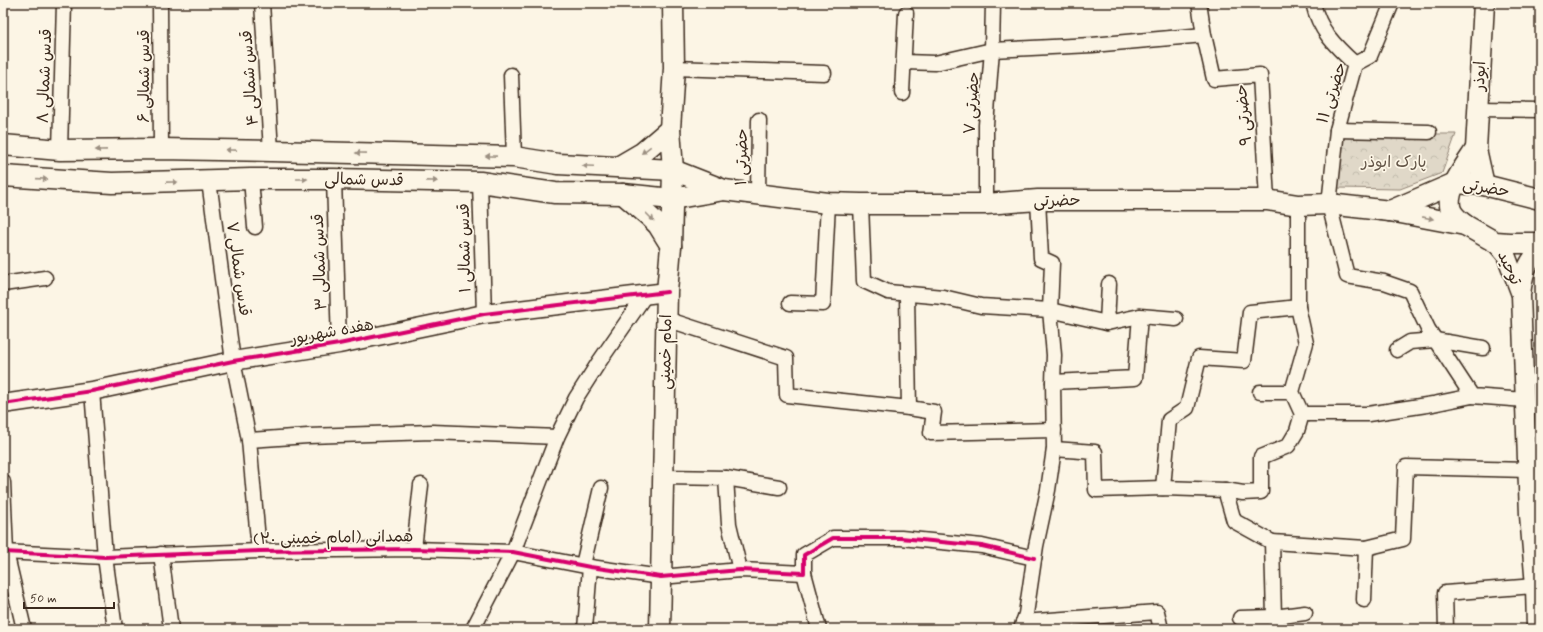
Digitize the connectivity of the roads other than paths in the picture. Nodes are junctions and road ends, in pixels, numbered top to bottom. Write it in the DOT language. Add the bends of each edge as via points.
graph roads {
  1 [pos="64,3"];
  2 [pos="160,3"];
  3 [pos="262,3"];
  4 [pos="673,3"];
  5 [pos="993,3"];
  6 [pos="1198,3"];
  7 [pos="1313,3"];
  8 [pos="1392,3"];
  9 [pos="1484,3"];
  10 [pos="906,12"];
  11 [pos="1204,35"];
  12 [pos="992,50"];
  13 [pos="904,62"];
  14 [pos="1356,64"];
  15 [pos="674,68"];
  16 [pos="824,72"];
  17 [pos="511,75"];
  18 [pos="902,93"];
  19 [pos="1479,109"];
  20 [pos="1540,110"];
  21 [pos="759,120"];
  22 [pos="670,130"];
  23 [pos="1337,130"];
  24 [pos="1429,132"];
  25 [pos="3,145"];
  26 [pos="161,149"];
  27 [pos="1476,149"];
  28 [pos="60,150"];
  29 [pos="271,151"];
  30 [pos="514,157"];
  31 [pos="618,167"];
  32 [pos="673,170"];
  33 [pos="3,176"];
  34 [pos="251,179"];
  35 [pos="334,179"];
  36 [pos="209,181"];
  37 [pos="480,182"];
  38 [pos="1455,183"];
  39 [pos="1484,185"];
  40 [pos="724,190"];
  41 [pos="623,194"];
  42 [pos="758,195"];
  43 [pos="672,199"];
  44 [pos="1540,199"];
  45 [pos="1038,200"];
  46 [pos="1267,200"];
  47 [pos="828,202"];
  48 [pos="862,204"];
  49 [pos="986,204"];
  50 [pos="1298,204"];
  51 [pos="1329,204"];
  52 [pos="1390,211"];
  53 [pos="1465,226"];
  54 [pos="255,227"];
  55 [pos="1495,242"];
  56 [pos="1540,243"];
  57 [pos="671,246"];
  58 [pos="1540,250"];
  59 [pos="45,278"];
  60 [pos="3,284"];
  61 [pos="1109,284"];
  62 [pos="667,292"];
  63 [pos="646,294"];
  64 [pos="907,294"];
  65 [pos="1521,295"];
  66 [pos="790,303"];
  67 [pos="1298,307"];
  68 [pos="1050,310"];
  69 [pos="484,314"];
  70 [pos="1140,316"];
  71 [pos="666,319"];
  72 [pos="1176,319"];
  73 [pos="1107,323"];
  74 [pos="1435,340"];
  75 [pos="339,344"];
  76 [pos="1483,348"];
  77 [pos="1397,350"];
  78 [pos="233,361"];
  79 [pos="1052,382"];
  80 [pos="92,391"];
  81 [pos="1260,392"];
  82 [pos="1292,392"];
  83 [pos="1472,396"];
  84 [pos="1525,400"];
  85 [pos="3,404"];
  86 [pos="909,408"];
  87 [pos="1302,414"];
  88 [pos="1054,430"];
  89 [pos="557,437"];
  90 [pos="249,440"];
  91 [pos="1054,449"];
  92 [pos="1528,470"];
  93 [pos="663,476"];
  94 [pos="726,478"];
  95 [pos="3,482"];
  96 [pos="421,486"];
  97 [pos="779,487"];
  98 [pos="601,488"];
  99 [pos="1163,488"];
  100 [pos="1225,490"];
  101 [pos="1534,514"];
  102 [pos="1272,542"];
  103 [pos="1366,548"];
  104 [pos="414,549"];
  105 [pos="259,551"];
  106 [pos="4,552"];
  107 [pos="513,552"];
  108 [pos="161,554"];
  109 [pos="106,557"];
  110 [pos="1034,558"];
  111 [pos="586,566"];
  112 [pos="740,570"];
  113 [pos="804,574"];
  114 [pos="661,577"];
  115 [pos="1535,586"];
  116 [pos="1364,600"];
  117 [pos="1305,613"];
  118 [pos="1240,618"];
  119 [pos="1275,623"];
  120 [pos="1022,626"];
  121 [pos="24,629"];
  122 [pos="115,629"];
  123 [pos="171,629"];
  124 [pos="472,629"];
  125 [pos="585,629"];
  126 [pos="660,629"];
  127 [pos="819,629"];
  128 [pos="1161,629"];
  129 [pos="1446,629"];
  130 [pos="1536,629"];
  1 -- 28 [label="street, قدس شمالی ۸"];
  2 -- 26 [label="street, قدس شمالی ۶"];
  3 -- 29 [label="street, قدس شمالی ۴"];
  4 -- 15 [label="main road, امام خمینی"];
  5 -- 12 [label="street, حضرتی ۷"];
  6 -- 11 [label="street, حضرتی ۹"];
  7 -- 14 [label="street" via="1316,17 1334,45"];
  8 -- 14 [label="street, حضرتی ۱۱" via="1370,56"];
  9 -- 19 [label="main road, ابوذر"];
  10 -- 13 [label="street"];
  11 -- 12 [label="street" via="1092,45"];
  11 -- 46 [label="street, حضرتی ۹" via="1214,79 1260,76"];
  12 -- 13 [label="street" via="935,63"];
  12 -- 49 [label="street, حضرتی ۷" via="986,125"];
  13 -- 18 [label="street"];
  14 -- 23 [label="street, حضرتی ۱۱"];
  15 -- 16 [label="street"];
  15 -- 22 [label="main road, امام خمینی"];
  17 -- 30 [label="street"];
  19 -- 20 [label="street"];
  19 -- 27 [label="main road, ابوذر"];
  21 -- 42 [label="street, حضرتی ۱"];
  22 -- 31 [label="main road, one-way" via="642,153"];
  22 -- 32 [label="main road, امام خمینی"];
  23 -- 24 [label="street"];
  23 -- 51 [label="street, حضرتی ۱۱"];
  25 -- 28 [label="main road, قدس شمالی"];
  26 -- 28 [label="main road, قدس شمالی, one-way"];
  29 -- 26 [label="main road, قدس شمالی, one-way"];
  27 -- 38 [label="main road"];
  27 -- 39 [label="main road"];
  30 -- 29 [label="main road, قدس شمالی, one-way"];
  31 -- 30 [label="main road, قدس شمالی, one-way" via="558,164"];
  31 -- 32 [label="main road, قدس شمالی"];
  32 -- 40 [label="main road, قدس شمالی"];
  32 -- 43 [label="main road, امام خمینی"];
  33 -- 36 [label="main road, قدس شمالی, one-way" via="112,184"];
  34 -- 35 [label="main road, قدس شمالی, one-way"];
  34 -- 36 [label="main road, قدس شمالی"];
  34 -- 54 [label="street"];
  35 -- 37 [label="main road, قدس شمالی, one-way"];
  35 -- 75 [label="street, ۳ قدس شمالی"];
  36 -- 78 [label="street, ۷ قدس شمالی"];
  37 -- 41 [label="main road, قدس شمالی" via="555,193"];
  37 -- 69 [label="street, قدس شمالی ۱"];
  38 -- 39 [label="main road, حضرتی"];
  38 -- 52 [label="main road, حضرتی"];
  38 -- 53 [label="main road" via="1450,206 1456,218"];
  39 -- 44 [label="main road, حضرتی"];
  40 -- 42 [label="main road, حضرتی"];
  40 -- 43 [label="main road, قدس شمالی"];
  41 -- 43 [label="main road, قدس شمالی"];
  41 -- 57 [label="main road, one-way" via="658,225"];
  42 -- 47 [label="main road, حضرتی"];
  43 -- 57 [label="main road, امام خمینی"];
  45 -- 46 [label="main road, حضرتی"];
  45 -- 49 [label="main road, حضرتی"];
  45 -- 68 [label="street" via="1041,258 1052,263"];
  46 -- 50 [label="main road, حضرتی"];
  47 -- 48 [label="main road, حضرتی"];
  47 -- 66 [label="street" via="823,304"];
  48 -- 49 [label="main road, حضرتی"];
  48 -- 64 [label="street" via="864,281 888,292"];
  50 -- 51 [label="main road, حضرتی"];
  50 -- 67 [label="street"];
  51 -- 52 [label="main road, حضرتی"];
  51 -- 74 [label="street" via="1347,276 1384,282 1410,291"];
  52 -- 53 [label="main road, حضرتی, one-way"];
  53 -- 55 [label="main road, حضرتی"];
  55 -- 56 [label="main road, حضرتی"];
  55 -- 65 [label="street, توحید" via="1506,255"];
  57 -- 62 [label="main road, امام خمینی"];
  58 -- 65 [label="street, توحید" via="1524,274"];
  59 -- 60 [label="street"];
  61 -- 73 [label="street"];
  62 -- 63 [label="street, هفده شهریور"];
  62 -- 71 [label="main road, امام خمینی"];
  63 -- 69 [label="street, هفده شهریور"];
  63 -- 89 [label="street" via="576,398"];
  64 -- 68 [label="street" via="943,297 981,306"];
  64 -- 86 [label="street"];
  65 -- 84 [label="street, توحید"];
  67 -- 82 [label="street" via="1306,343"];
  67 -- 99 [label="street" via="1250,312 1244,361 1199,358 1187,408 1169,420"];
  68 -- 73 [label="street"];
  68 -- 79 [label="street" via="1054,355"];
  69 -- 75 [label="street, هفده شهریور"];
  70 -- 72 [label="street"];
  70 -- 73 [label="street"];
  70 -- 79 [label="street" via="1135,378"];
  71 -- 86 [label="street" via="786,358 787,395"];
  71 -- 93 [label="main road, امام خمینی"];
  74 -- 76 [label="street"];
  74 -- 77 [label="street" via="1410,342"];
  74 -- 83 [label="street"];
  75 -- 78 [label="street, هفده شهریور"];
  78 -- 80 [label="street, هفده شهریور"];
  78 -- 90 [label="street, ۷ قدس شمالی"];
  79 -- 88 [label="street"];
  80 -- 85 [label="street, هفده شهریور"];
  80 -- 109 [label="street"];
  81 -- 82 [label="street"];
  82 -- 87 [label="street"];
  83 -- 84 [label="street"];
  83 -- 87 [label="street" via="1368,414"];
  84 -- 92 [label="street, توحید"];
  86 -- 88 [label="street" via="934,412 931,433"];
  87 -- 100 [label="street" via="1297,431 1288,446 1261,457 1261,492"];
  88 -- 91 [label="street"];
  89 -- 90 [label="street" via="432,432"];
  89 -- 107 [label="street"];
  90 -- 105 [label="street, ۷ قدس شمالی"];
  91 -- 99 [label="street" via="1095,452 1096,490"];
  91 -- 110 [label="street"];
  92 -- 101 [label="street, توحید"];
  92 -- 103 [label="street" via="1406,467 1403,539"];
  93 -- 94 [label="street"];
  93 -- 114 [label="main road, امام خمینی"];
  94 -- 97 [label="street"];
  94 -- 112 [label="street" via="729,524"];
  95 -- 106 [label="street"];
  96 -- 104 [label="street"];
  98 -- 111 [label="street"];
  99 -- 100 [label="street"];
  100 -- 102 [label="street" via="1234,521"];
  101 -- 115 [label="street, توحید"];
  102 -- 103 [label="street"];
  102 -- 119 [label="street"];
  103 -- 116 [label="street"];
  104 -- 105 [label="street, همدانی (امام خمینی ۲۰)"];
  104 -- 107 [label="street, همدانی (امام خمینی ۲۰)"];
  105 -- 108 [label="street, همدانی (امام خمینی ۲۰)"];
  106 -- 109 [label="street, همدانی (امام خمینی ۲۰)"];
  106 -- 121 [label="street"];
  107 -- 111 [label="street, همدانی (امام خمینی ۲۰)"];
  107 -- 124 [label="street"];
  108 -- 109 [label="street, همدانی (امام خمینی ۲۰)"];
  108 -- 123 [label="street"];
  109 -- 122 [label="street"];
  110 -- 113 [label="street" via="974,545 901,538 833,538 804,555"];
  110 -- 120 [label="street"];
  111 -- 114 [label="street, همدانی (امام خمینی ۲۰)"];
  111 -- 125 [label="street"];
  112 -- 113 [label="street, همدانی (امام خمینی ۲۰)"];
  112 -- 114 [label="street, همدانی (امام خمینی ۲۰)"];
  113 -- 127 [label="street"];
  114 -- 126 [label="main road, امام خمینی"];
  115 -- 129 [label="street" via="1445,593"];
  115 -- 130 [label="street, توحید"];
  117 -- 119 [label="street"];
  118 -- 119 [label="street"];
  120 -- 128 [label="street" via="1157,612"];
}
